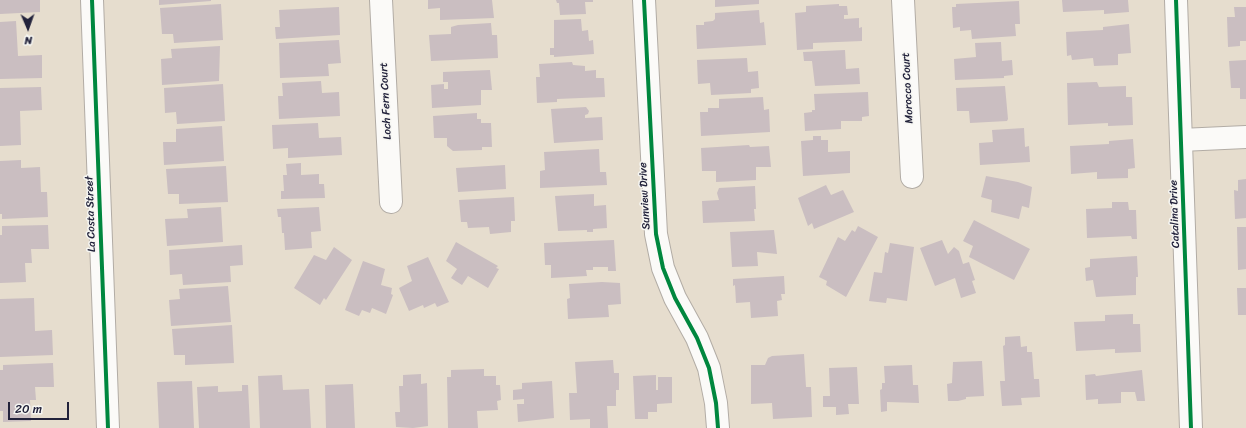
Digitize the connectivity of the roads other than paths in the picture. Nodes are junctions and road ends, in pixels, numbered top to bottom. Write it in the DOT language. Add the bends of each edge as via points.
graph roads {
  1 [pos="92,0"];
  2 [pos="381,0"];
  3 [pos="644,0"];
  4 [pos="904,0"];
  5 [pos="1176,0"];
  6 [pos="1246,138"];
  7 [pos="1181,140"];
  8 [pos="912,177"];
  9 [pos="391,202"];
  10 [pos="108,428"];
  11 [pos="718,428"];
  12 [pos="1191,428"];
  1 -- 10 [label="street, La Costa Street"];
  2 -- 9 [label="street, Loch Fern Court"];
  3 -- 11 [label="street, Sunview Drive" via="656,234 663,268 709,368"];
  4 -- 8 [label="street, Morocco Court"];
  5 -- 7 [label="street, Catalina Drive"];
  6 -- 7 [label="street"];
  7 -- 12 [label="street, Catalina Drive"];
}
